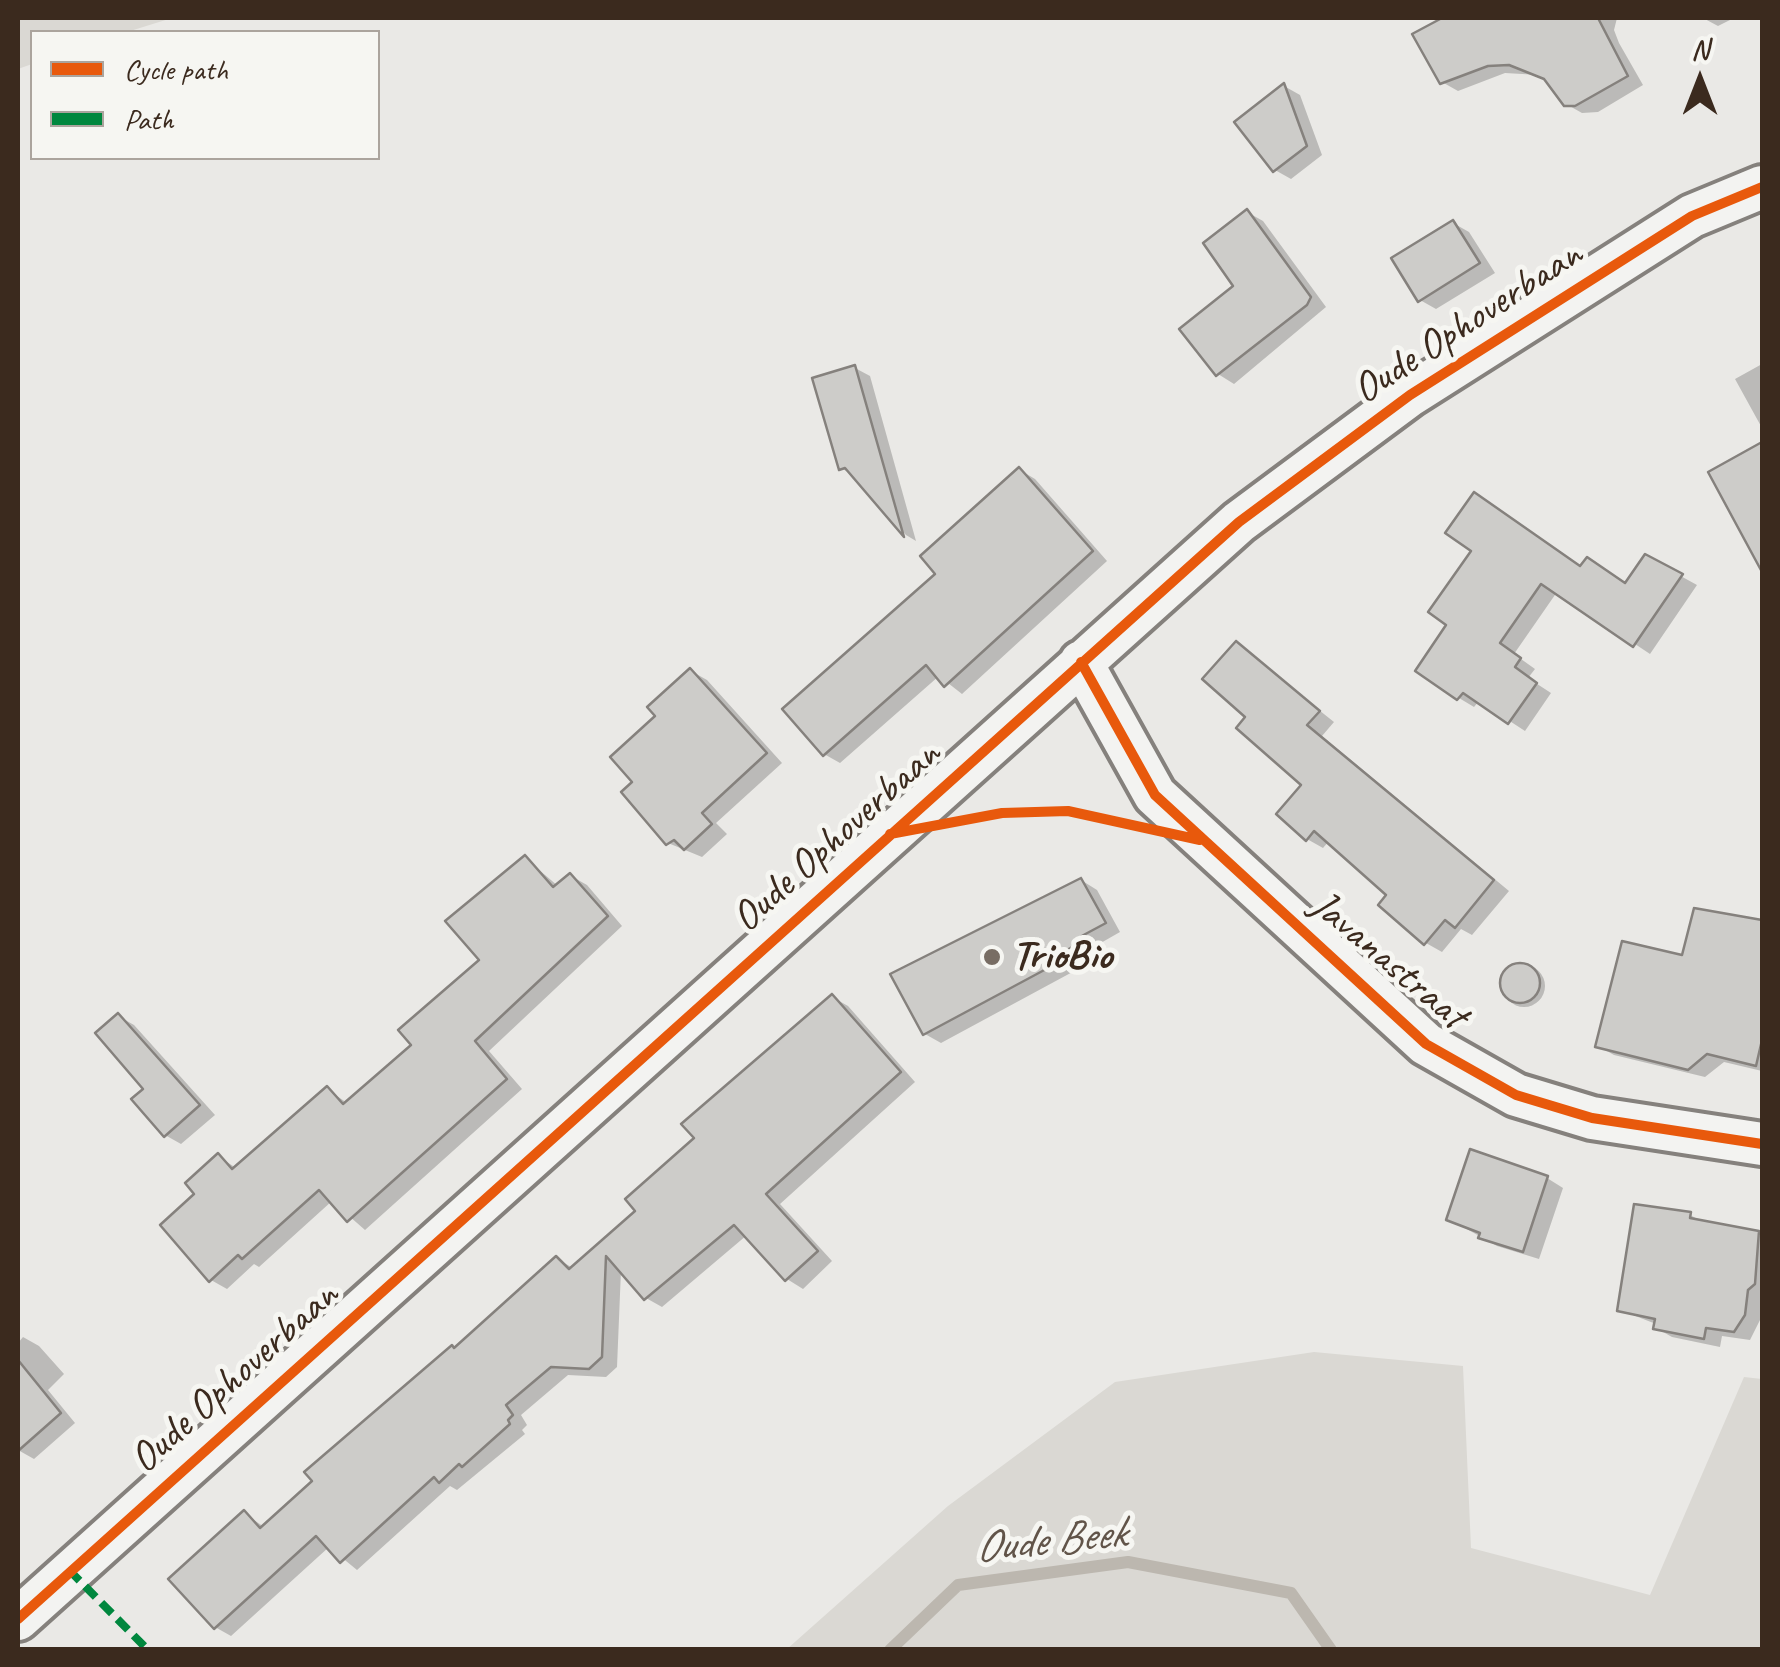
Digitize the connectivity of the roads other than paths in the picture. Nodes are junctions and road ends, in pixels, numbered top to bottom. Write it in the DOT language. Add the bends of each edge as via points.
graph roads {
  1 [pos="1762,187"];
  2 [pos="1082,662"];
  3 [pos="1762,1144"];
  4 [pos="18,1619"];
  1 -- 2 [label="street, Oude Ophoverbaan" via="1692,216 1410,395 1239,522"];
  2 -- 3 [label="street, Javanastraat" via="1155,795 1426,1044 1516,1095 1592,1118"];
  2 -- 4 [label="street, Oude Ophoverbaan"];
}
